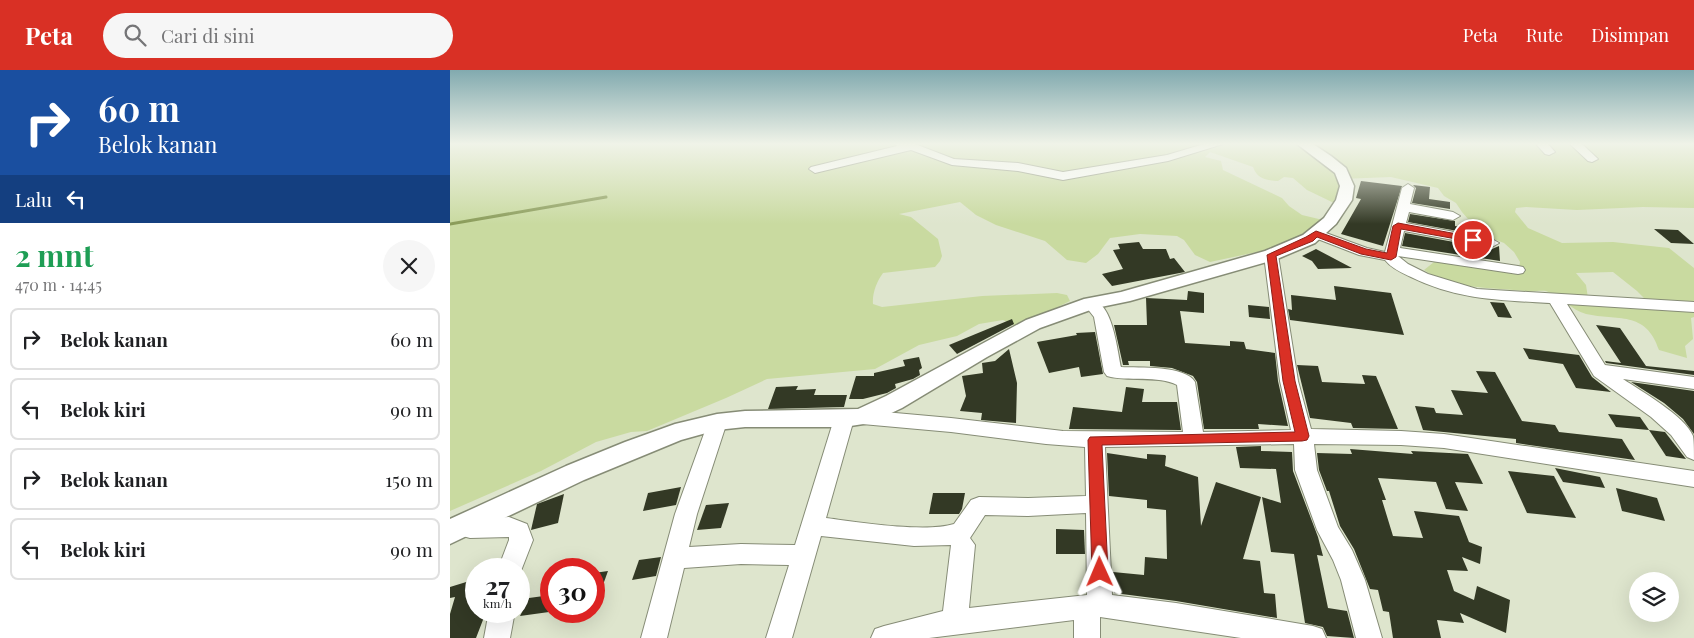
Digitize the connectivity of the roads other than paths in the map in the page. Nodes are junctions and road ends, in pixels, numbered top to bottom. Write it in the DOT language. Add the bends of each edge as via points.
graph roads {
  1 [pos="1035,171"];
  2 [pos="1094,171"];
  3 [pos="1340,171"];
  4 [pos="1408,188"];
  5 [pos="1404,207"];
  6 [pos="1453,216"];
  7 [pos="1398,226"];
  8 [pos="1316,233"];
  9 [pos="1492,243"];
  10 [pos="1392,254"];
  11 [pos="1271,255"];
  12 [pos="1518,270"];
  13 [pos="1555,298"];
  14 [pos="1091,303"];
  15 [pos="1694,307"];
  16 [pos="1599,370"];
  17 [pos="1694,382"];
  18 [pos="893,411"];
  19 [pos="853,418"];
  20 [pos="717,422"];
  21 [pos="1302,436"];
  22 [pos="1194,438"];
  23 [pos="1095,440"];
  24 [pos="1694,452"];
  25 [pos="1694,479"];
  26 [pos="1098,504"];
  27 [pos="812,526"];
  28 [pos="458,528"];
  29 [pos="962,545"];
  30 [pos="804,555"];
  31 [pos="514,558"];
  32 [pos="674,558"];
  33 [pos="1093,606"];
  34 [pos="500,623"];
  35 [pos="939,628"];
  36 [pos="497,638"];
  37 [pos="654,638"];
  38 [pos="779,638"];
  39 [pos="884,638"];
  40 [pos="1087,638"];
  41 [pos="1313,638"];
  42 [pos="1369,638"];
  1 -- 2 [label="street" via="1062,176"];
  3 -- 8 [label="main road" via="1346,186 1344,200 1330,221"];
  4 -- 5 [label="street"];
  5 -- 6 [label="street"];
  5 -- 7 [label="street"];
  7 -- 9 [label="street"];
  7 -- 10 [label="street"];
  8 -- 10 [label="street" via="1364,252"];
  8 -- 11 [label="main road" via="1310,239"];
  10 -- 12 [label="street"];
  10 -- 13 [label="street" via="1393,261 1451,289 1477,294"];
  11 -- 14 [label="main road"];
  11 -- 21 [label="street" via="1289,381"];
  13 -- 15 [label="street"];
  13 -- 16 [label="street"];
  14 -- 18 [label="main road" via="1034,324 980,352"];
  14 -- 22 [label="street" via="1102,317 1113,372 1159,375 1186,382"];
  16 -- 17 [label="street"];
  16 -- 24 [label="street" via="1664,416"];
  18 -- 19 [label="main road"];
  18 -- 23 [label="street" via="1032,436"];
  19 -- 20 [label="main road"];
  19 -- 27 [label="street"];
  20 -- 28 [label="main road" via="634,448"];
  20 -- 32 [label="street"];
  21 -- 22 [label="street"];
  21 -- 25 [label="street" via="1444,441"];
  21 -- 42 [label="street" via="1306,470 1328,530 1353,580"];
  22 -- 23 [label="street"];
  23 -- 26 [label="street"];
  26 -- 27 [label="street" via="979,506 963,531 938,536"];
  26 -- 33 [label="street"];
  27 -- 30 [label="street"];
  28 -- 31 [label="street" via="509,526 519,531 521,540"];
  29 -- 35 [label="street"];
  30 -- 32 [label="street"];
  30 -- 38 [label="street"];
  32 -- 37 [label="street"];
  33 -- 35 [label="street"];
  33 -- 40 [label="street"];
  33 -- 41 [label="street" via="1176,615"];
  34 -- 36 [label="street"];
  35 -- 39 [label="street"];
}
